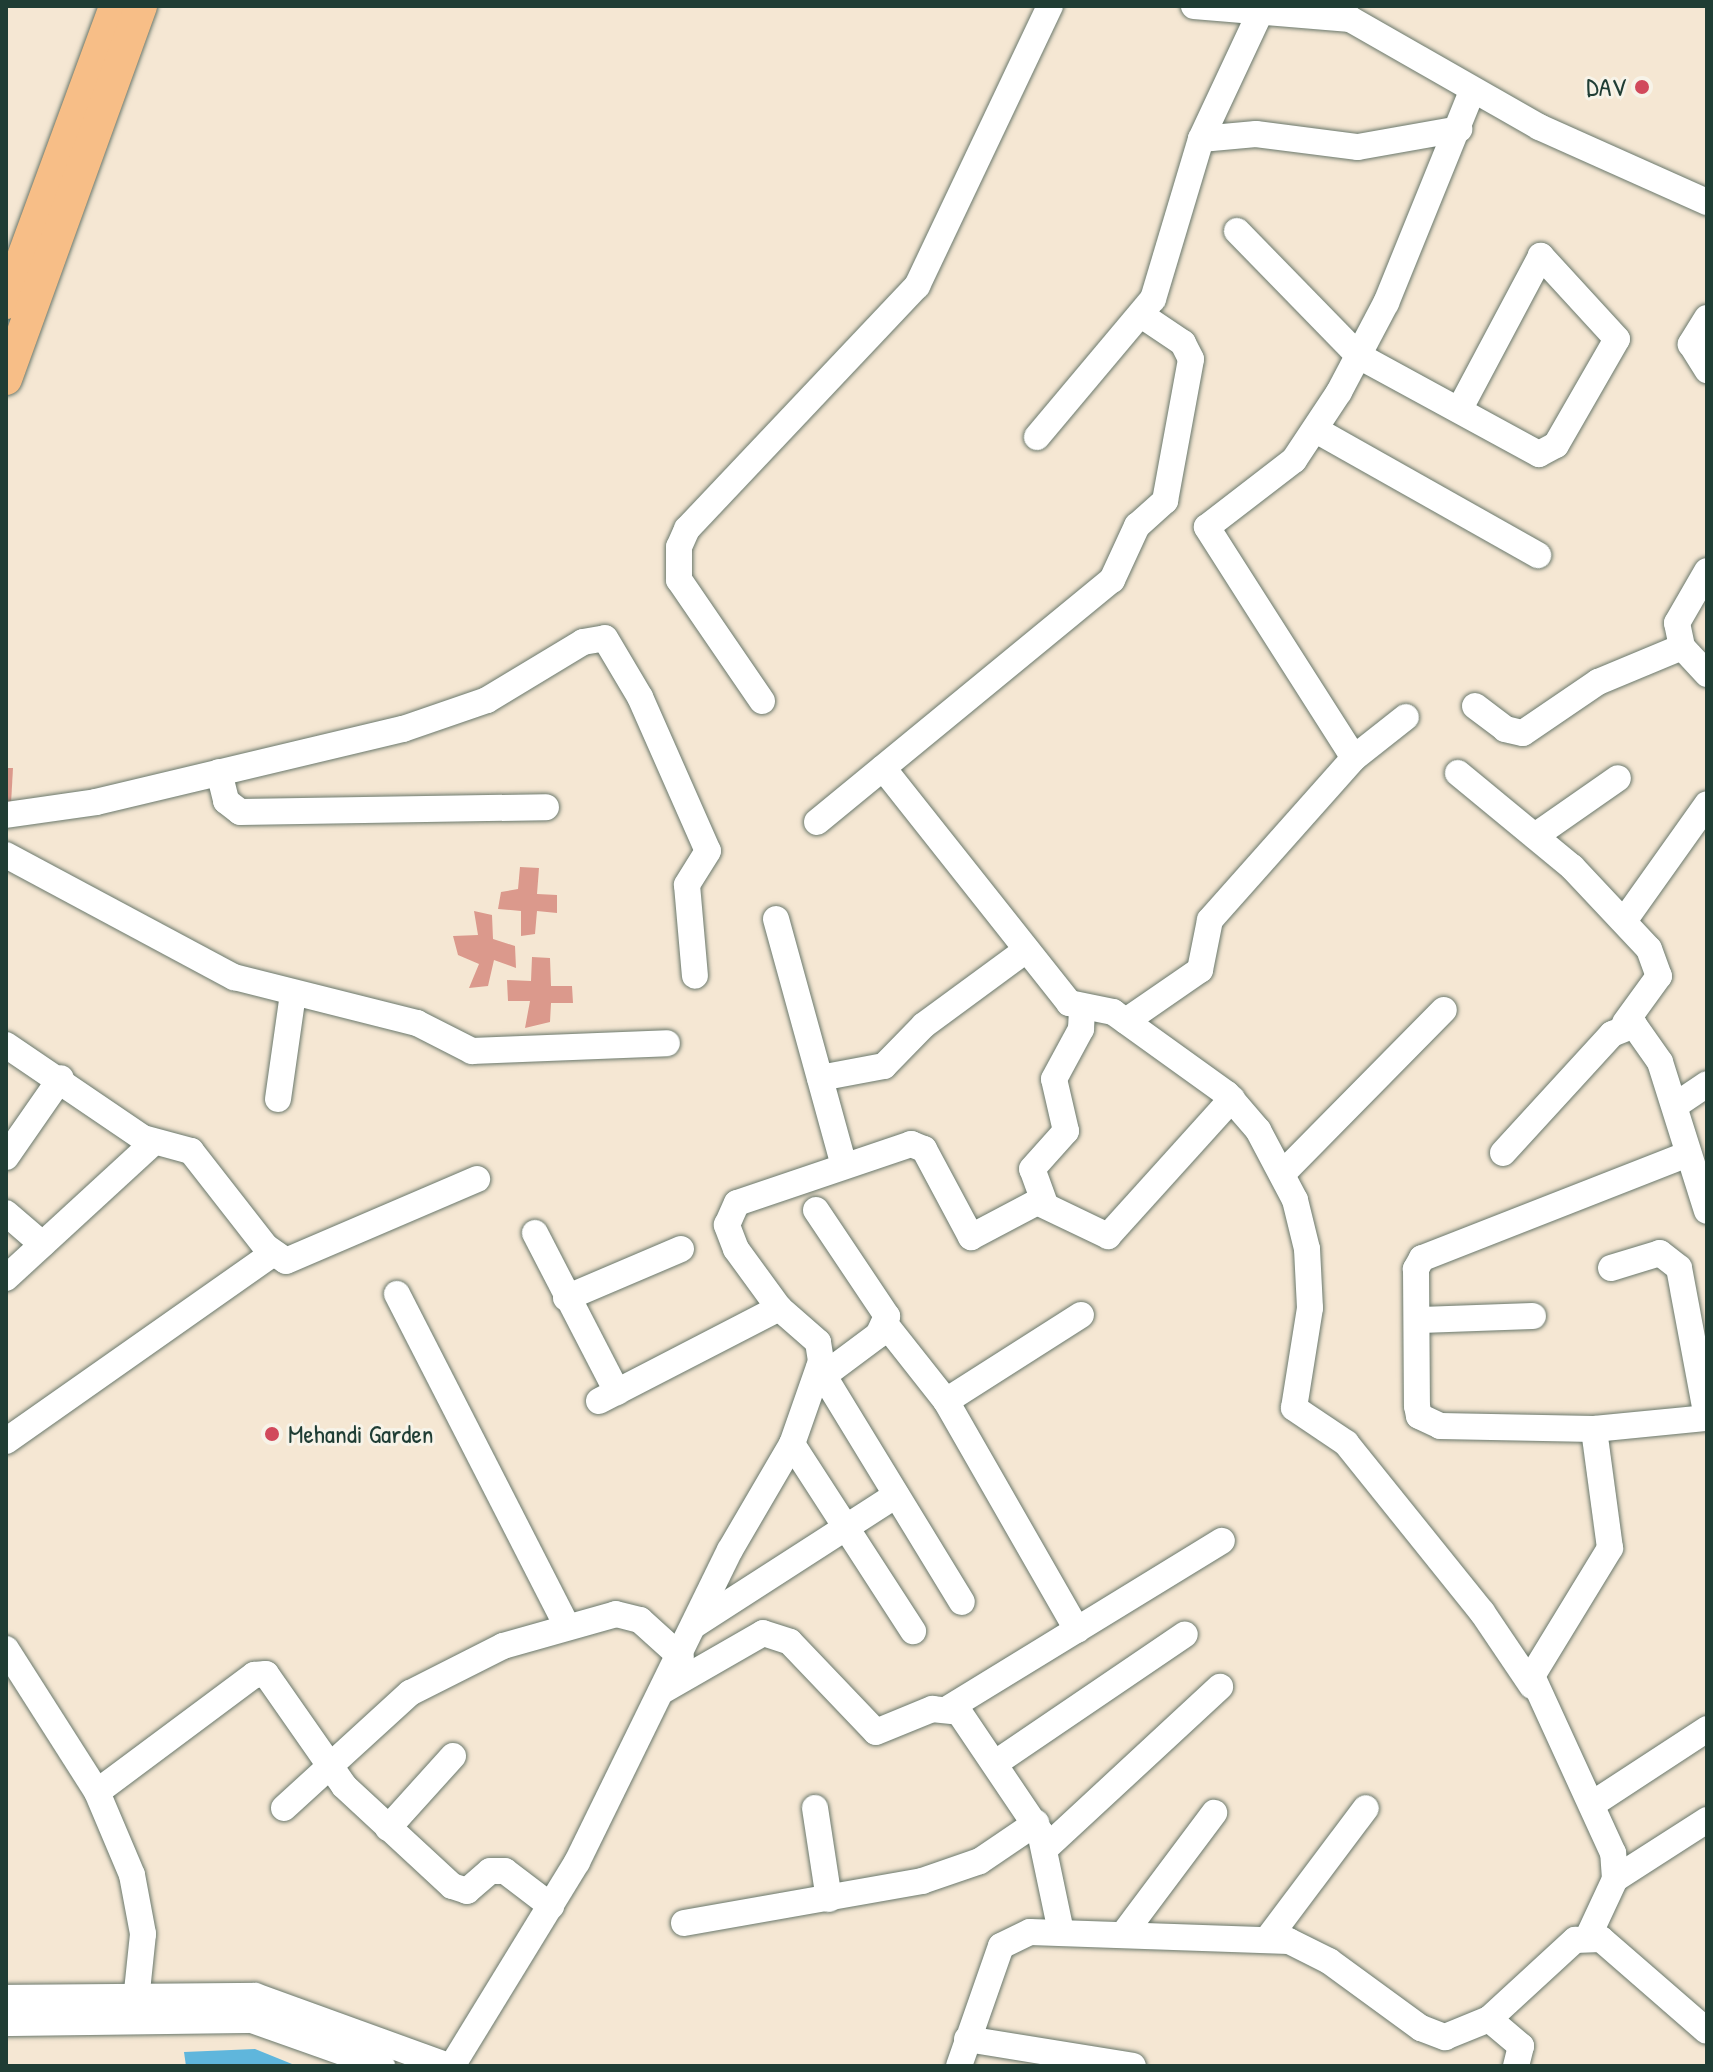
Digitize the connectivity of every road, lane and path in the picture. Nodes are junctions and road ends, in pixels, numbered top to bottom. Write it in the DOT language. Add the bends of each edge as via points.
graph roads {
  1 [pos="115,6"];
  2 [pos="141,6"];
  3 [pos="1050,6"];
  4 [pos="1207,7"];
  5 [pos="1259,15"];
  6 [pos="1472,91"];
  7 [pos="1459,129"];
  8 [pos="1201,139"];
  9 [pos="1707,202"];
  10 [pos="1237,231"];
  11 [pos="13,261"];
  12 [pos="6,303"];
  13 [pos="1143,316"];
  14 [pos="1707,318"];
  15 [pos="1359,356"];
  16 [pos="1707,370"];
  17 [pos="6,379"];
  18 [pos="1459,410"];
  19 [pos="1316,430"];
  20 [pos="1037,437"];
  21 [pos="1538,555"];
  22 [pos="1707,571"];
  23 [pos="1682,647"];
  24 [pos="1707,674"];
  25 [pos="762,701"];
  26 [pos="1475,706"];
  27 [pos="1406,717"];
  28 [pos="1354,758"];
  29 [pos="883,768"];
  30 [pos="219,772"];
  31 [pos="1458,773"];
  32 [pos="1618,778"];
  33 [pos="1707,804"];
  34 [pos="546,807"];
  35 [pos="6,815"];
  36 [pos="817,822"];
  37 [pos="1535,836"];
  38 [pos="6,855"];
  39 [pos="776,919"];
  40 [pos="1624,921"];
  41 [pos="1026,950"];
  42 [pos="695,976"];
  43 [pos="293,993"];
  44 [pos="1082,1008"];
  45 [pos="1444,1010"];
  46 [pos="1126,1021"];
  47 [pos="1625,1023"];
  48 [pos="667,1043"];
  49 [pos="6,1045"];
  50 [pos="61,1078"];
  51 [pos="820,1078"];
  52 [pos="1707,1084"];
  53 [pos="278,1099"];
  54 [pos="1232,1099"];
  55 [pos="1676,1105"];
  56 [pos="154,1142"];
  57 [pos="1503,1153"];
  58 [pos="1688,1154"];
  59 [pos="6,1157"];
  60 [pos="844,1166"];
  61 [pos="1283,1173"];
  62 [pos="477,1179"];
  63 [pos="1045,1204"];
  64 [pos="816,1210"];
  65 [pos="1707,1211"];
  66 [pos="6,1213"];
  67 [pos="535,1233"];
  68 [pos="42,1244"];
  69 [pos="681,1249"];
  70 [pos="272,1254"];
  71 [pos="1611,1268"];
  72 [pos="6,1278"];
  73 [pos="397,1294"];
  74 [pos="566,1298"];
  75 [pos="779,1308"];
  76 [pos="1081,1315"];
  77 [pos="1533,1316"];
  78 [pos="1420,1320"];
  79 [pos="886,1325"];
  80 [pos="821,1372"];
  81 [pos="946,1401"];
  82 [pos="1707,1418"];
  83 [pos="1594,1429"];
  84 [pos="6,1441"];
  85 [pos="792,1444"];
  86 [pos="896,1495"];
  87 [pos="846,1528"];
  88 [pos="1222,1541"];
  89 [pos="962,1602"];
  90 [pos="696,1624"];
  91 [pos="567,1626"];
  92 [pos="1077,1630"];
  93 [pos="913,1631"];
  94 [pos="1185,1634"];
  95 [pos="6,1649"];
  96 [pos="681,1657"];
  97 [pos="1532,1686"];
  98 [pos="1220,1687"];
  99 [pos="664,1690"];
  100 [pos="949,1708"];
  101 [pos="1707,1729"];
  102 [pos="453,1756"];
  103 [pos="997,1762"];
  104 [pos="330,1765"];
  105 [pos="97,1792"];
  106 [pos="1594,1803"];
  107 [pos="284,1808"];
  108 [pos="815,1808"];
  109 [pos="1366,1808"];
  110 [pos="1214,1813"];
  111 [pos="1707,1820"];
  112 [pos="1036,1823"];
  113 [pos="388,1828"];
  114 [pos="1047,1847"];
  115 [pos="1615,1879"];
  116 [pos="829,1899"];
  117 [pos="551,1906"];
  118 [pos="684,1923"];
  119 [pos="1061,1932"];
  120 [pos="1125,1932"];
  121 [pos="1269,1937"];
  122 [pos="1588,1937"];
  123 [pos="6,1998"];
  124 [pos="135,2007"];
  125 [pos="1489,2019"];
  126 [pos="6,2023"];
  127 [pos="1707,2031"];
  128 [pos="967,2039"];
  129 [pos="1010,2046"];
  130 [pos="382,2066"];
  131 [pos="450,2066"];
  132 [pos="959,2066"];
  133 [pos="1036,2066"];
  134 [pos="1133,2066"];
  135 [pos="1516,2066"];
  1 -- 11 [label="main road"];
  2 -- 17 [label="main road"];
  3 -- 25 [label="street" via="917,286 687,529 679,547 679,580"];
  4 -- 5 [label="street"];
  5 -- 6 [label="street" via="1350,19"];
  5 -- 8 [label="street"];
  6 -- 7 [label="street"];
  6 -- 9 [label="street"];
  7 -- 8 [label="street" via="1358,147 1256,134"];
  7 -- 15 [label="street"];
  8 -- 13 [label="street"];
  10 -- 15 [label="street"];
  11 -- 12 [label="main road"];
  13 -- 20 [label="street"];
  13 -- 29 [label="street" via="1183,343 1191,359 1165,501 1137,526 1112,580"];
  14 -- 16 [label="street" via="1691,344"];
  15 -- 18 [label="street"];
  15 -- 19 [label="street"];
  18 -- 18 [label="street" via="1548,453 1617,339 1541,256"];
  19 -- 21 [label="street"];
  19 -- 28 [label="street" via="1294,460 1207,527"];
  22 -- 23 [label="street" via="1679,615"];
  23 -- 24 [label="street"];
  23 -- 26 [label="street" via="1598,682 1523,733 1505,729"];
  27 -- 28 [label="street"];
  28 -- 46 [label="street" via="1210,920 1200,970"];
  29 -- 36 [label="street"];
  29 -- 41 [label="street"];
  30 -- 34 [label="street" via="226,801 240,812"];
  30 -- 35 [label="street"];
  30 -- 42 [label="street" via="462,710 583,642 605,638 640,697 708,851 687,885"];
  31 -- 37 [label="street"];
  32 -- 37 [label="street"];
  33 -- 40 [label="street"];
  37 -- 40 [label="street"];
  38 -- 43 [label="street" via="197,961"];
  39 -- 51 [label="street"];
  40 -- 47 [label="street" via="1649,949 1659,976"];
  41 -- 44 [label="street" via="1069,1003"];
  41 -- 51 [label="street" via="924,1025 884,1066"];
  43 -- 48 [label="street" via="417,1023 472,1051"];
  43 -- 53 [label="street"];
  44 -- 46 [label="street" via="1097,1004"];
  44 -- 63 [label="street" via="1081,1029 1054,1079 1066,1131 1032,1169"];
  45 -- 61 [label="street"];
  46 -- 54 [label="street"];
  47 -- 55 [label="street" via="1650,1042"];
  47 -- 57 [label="street"];
  49 -- 50 [label="street"];
  50 -- 56 [label="street"];
  50 -- 59 [label="street"];
  51 -- 60 [label="street"];
  52 -- 55 [label="street"];
  54 -- 61 [label="street"];
  54 -- 63 [label="street" via="1114,1234 1095,1232"];
  55 -- 58 [label="street"];
  56 -- 68 [label="street"];
  56 -- 70 [label="street" via="199,1158"];
  58 -- 65 [label="street"];
  58 -- 78 [label="street" via="1422,1258 1416,1269"];
  60 -- 63 [label="street" via="919,1145 971,1237 1031,1203"];
  60 -- 75 [label="street" via="752,1195 730,1213 736,1249"];
  61 -- 97 [label="street" via="1310,1272 1294,1408 1346,1443 1482,1612"];
  62 -- 70 [label="street" via="315,1252 286,1261"];
  64 -- 79 [label="street" via="884,1308"];
  66 -- 68 [label="street"];
  67 -- 74 [label="street"];
  68 -- 72 [label="street"];
  69 -- 74 [label="street"];
  70 -- 84 [label="street"];
  71 -- 82 [label="street" via="1660,1253 1679,1268"];
  73 -- 91 [label="street"];
  74 -- 75 [label="street" via="608,1397"];
  75 -- 80 [label="street" via="818,1342"];
  76 -- 81 [label="street"];
  77 -- 78 [label="street"];
  78 -- 83 [label="street" via="1417,1406 1427,1423"];
  79 -- 80 [label="street"];
  79 -- 81 [label="street"];
  80 -- 85 [label="street"];
  80 -- 86 [label="street"];
  81 -- 92 [label="street"];
  82 -- 83 [label="street"];
  83 -- 97 [label="street" via="1610,1548 1543,1652"];
  85 -- 87 [label="street"];
  85 -- 90 [label="street"];
  86 -- 87 [label="street"];
  86 -- 89 [label="street"];
  87 -- 90 [label="street"];
  87 -- 93 [label="street"];
  88 -- 92 [label="street"];
  90 -- 96 [label="street"];
  91 -- 96 [label="street" via="603,1614 629,1616"];
  91 -- 104 [label="street" via="426,1683"];
  92 -- 100 [label="street"];
  94 -- 103 [label="street"];
  95 -- 105 [label="street"];
  96 -- 99 [label="street"];
  97 -- 106 [label="street"];
  98 -- 114 [label="street"];
  99 -- 100 [label="street" via="763,1633 790,1642 876,1732"];
  99 -- 117 [label="street"];
  100 -- 103 [label="street" via="975,1726"];
  101 -- 106 [label="street"];
  102 -- 113 [label="street"];
  103 -- 112 [label="street"];
  104 -- 105 [label="street" via="278,1683 260,1673"];
  104 -- 107 [label="street"];
  104 -- 113 [label="street"];
  105 -- 124 [label="street" via="140,1905"];
  106 -- 115 [label="street"];
  108 -- 116 [label="street"];
  109 -- 121 [label="street"];
  110 -- 120 [label="street"];
  111 -- 115 [label="street"];
  112 -- 114 [label="street"];
  112 -- 116 [label="street" via="968,1866"];
  113 -- 117 [label="street" via="461,1890 497,1869"];
  114 -- 119 [label="street"];
  115 -- 122 [label="street"];
  116 -- 118 [label="street"];
  117 -- 131 [label="street"];
  119 -- 120 [label="street"];
  119 -- 128 [label="street" via="1015,1935 1001,1946"];
  120 -- 121 [label="street"];
  121 -- 125 [label="street" via="1309,1949 1435,2034 1456,2035"];
  122 -- 125 [label="street" via="1562,1948"];
  122 -- 127 [label="street" via="1630,1957"];
  123 -- 124 [label="street"];
  124 -- 126 [label="street"];
  124 -- 130 [label="street" via="252,2020"];
  124 -- 131 [label="street" via="255,1996"];
  125 -- 135 [label="street" via="1521,2046"];
  128 -- 129 [label="street"];
  128 -- 132 [label="street"];
  129 -- 133 [label="street"];
  129 -- 134 [label="street"];
}
